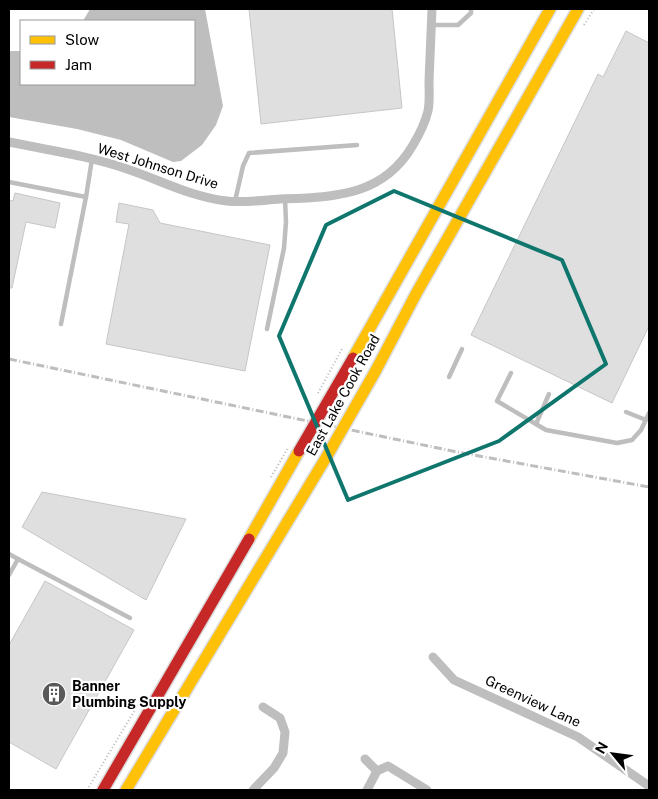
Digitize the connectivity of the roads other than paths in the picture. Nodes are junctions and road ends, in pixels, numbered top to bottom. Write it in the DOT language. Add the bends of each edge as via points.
graph roads {
  1 [pos="432,9"];
  2 [pos="471,9"];
  3 [pos="550,9"];
  4 [pos="578,9"];
  5 [pos="431,25"];
  6 [pos="9,142"];
  7 [pos="357,145"];
  8 [pos="92,159"];
  9 [pos="9,182"];
  10 [pos="86,197"];
  11 [pos="284,199"];
  12 [pos="236,201"];
  13 [pos="61,324"];
  14 [pos="267,329"];
  15 [pos="462,349"];
  16 [pos="511,373"];
  17 [pos="449,377"];
  18 [pos="549,394"];
  19 [pos="626,412"];
  20 [pos="649,413"];
  21 [pos="646,420"];
  22 [pos="536,424"];
  23 [pos="9,554"];
  24 [pos="18,559"];
  25 [pos="9,575"];
  26 [pos="130,618"];
  27 [pos="433,657"];
  28 [pos="263,707"];
  29 [pos="365,759"];
  30 [pos="378,771"];
  31 [pos="649,786"];
  32 [pos="103,790"];
  33 [pos="126,790"];
  34 [pos="253,790"];
  35 [pos="366,790"];
  36 [pos="428,790"];
  1 -- 5 [label="street, West Johnson Drive"];
  2 -- 5 [label="lane" via="458,25"];
  3 -- 32 [label="main road, East Lake Cook Road, bridge" via="229,575"];
  4 -- 33 [label="main road, East Lake Cook Road, bridge" via="327,456"];
  5 -- 11 [label="street, West Johnson Drive" via="428,110 420,133 399,164 370,186 350,193"];
  6 -- 8 [label="street, West Johnson Drive"];
  7 -- 12 [label="lane" via="249,153 242,166"];
  8 -- 10 [label="lane"];
  8 -- 12 [label="street, West Johnson Drive" via="126,168 181,190"];
  9 -- 10 [label="lane"];
  10 -- 13 [label="lane"];
  11 -- 12 [label="street, West Johnson Drive"];
  11 -- 14 [label="lane" via="284,248"];
  15 -- 17 [label="lane"];
  16 -- 22 [label="lane" via="497,401"];
  18 -- 22 [label="lane"];
  19 -- 21 [label="lane"];
  20 -- 21 [label="lane"];
  21 -- 22 [label="lane" via="632,440 617,443 546,430"];
  23 -- 24 [label="lane"];
  24 -- 25 [label="lane"];
  24 -- 26 [label="lane"];
  27 -- 31 [label="street, Greenview Lane" via="454,680 578,737"];
  28 -- 34 [label="street" via="280,718 285,732 283,753"];
  29 -- 30 [label="street"];
  30 -- 35 [label="street"];
  30 -- 36 [label="street" via="388,766"];
}
